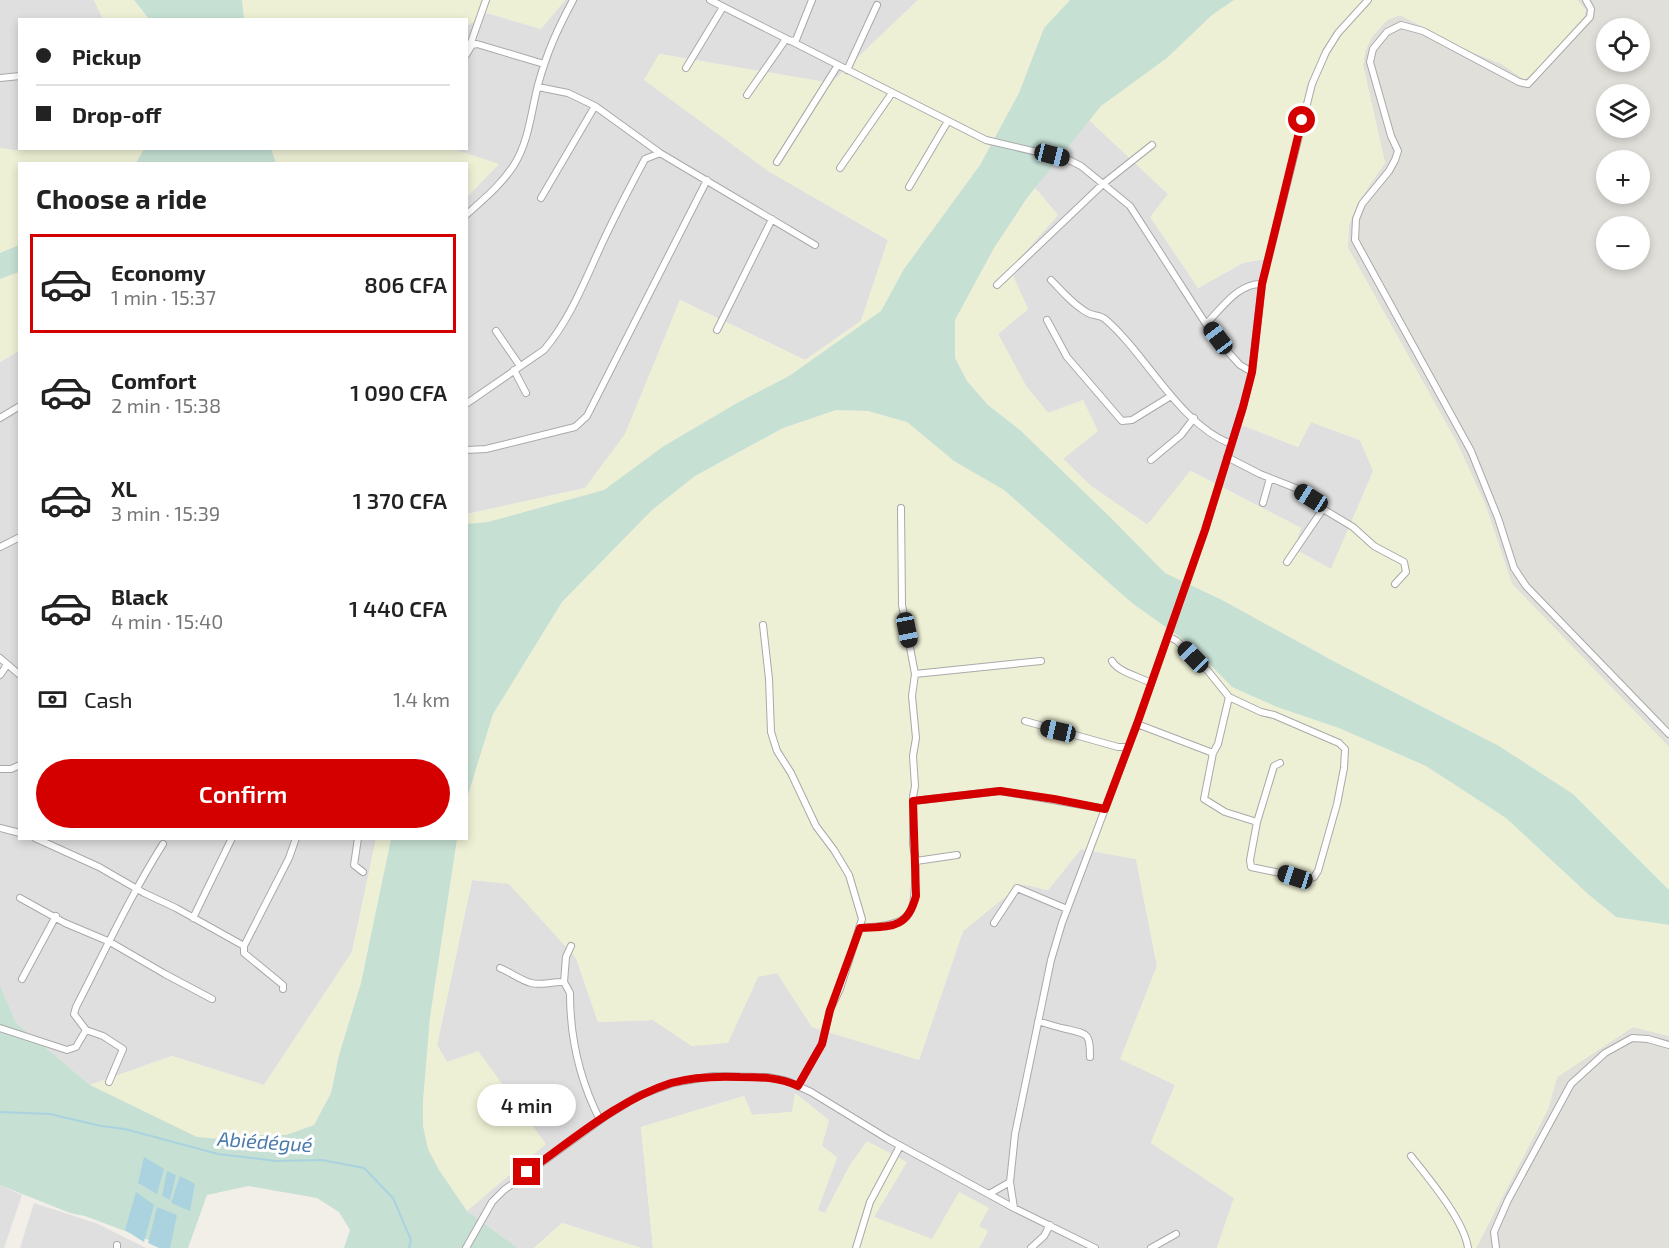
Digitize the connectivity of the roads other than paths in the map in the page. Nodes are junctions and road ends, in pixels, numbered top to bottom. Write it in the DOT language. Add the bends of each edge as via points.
graph roads {
  1 [pos="486,0"];
  2 [pos="573,0"];
  3 [pos="710,0"];
  4 [pos="812,0"];
  5 [pos="1368,0"];
  6 [pos="1586,0"];
  7 [pos="877,5"];
  8 [pos="723,7"];
  9 [pos="788,40"];
  10 [pos="468,52"];
  11 [pos="544,64"];
  12 [pos="838,65"];
  13 [pos="686,68"];
  14 [pos="847,70"];
  15 [pos="18,76"];
  16 [pos="0,78"];
  17 [pos="538,87"];
  18 [pos="892,93"];
  19 [pos="747,95"];
  20 [pos="595,106"];
  21 [pos="948,121"];
  22 [pos="1152,145"];
  23 [pos="660,153"];
  24 [pos="777,162"];
  25 [pos="840,168"];
  26 [pos="707,180"];
  27 [pos="1104,183"];
  28 [pos="909,187"];
  29 [pos="541,198"];
  30 [pos="468,213"];
  31 [pos="772,219"];
  32 [pos="815,245"];
  33 [pos="1051,280"];
  34 [pos="1262,284"];
  35 [pos="997,285"];
  36 [pos="1047,320"];
  37 [pos="1206,324"];
  38 [pos="717,330"];
  39 [pos="496,331"];
  40 [pos="517,368"];
  41 [pos="1252,372"];
  42 [pos="526,393"];
  43 [pos="1171,396"];
  44 [pos="468,403"];
  45 [pos="18,407"];
  46 [pos="0,418"];
  47 [pos="1194,418"];
  48 [pos="1231,444"];
  49 [pos="468,450"];
  50 [pos="1227,457"];
  51 [pos="1151,460"];
  52 [pos="1270,478"];
  53 [pos="1263,503"];
  54 [pos="901,508"];
  55 [pos="1323,509"];
  56 [pos="18,538"];
  57 [pos="0,547"];
  58 [pos="1287,562"];
  59 [pos="1395,585"];
  60 [pos="763,625"];
  61 [pos="1168,636"];
  62 [pos="0,658"];
  63 [pos="1041,661"];
  64 [pos="1112,661"];
  65 [pos="8,665"];
  66 [pos="18,673"];
  67 [pos="915,674"];
  68 [pos="0,675"];
  69 [pos="1151,683"];
  70 [pos="1230,697"];
  71 [pos="1025,721"];
  72 [pos="1137,724"];
  73 [pos="1669,734"];
  74 [pos="1128,747"];
  75 [pos="1213,753"];
  76 [pos="1280,763"];
  77 [pos="18,766"];
  78 [pos="0,769"];
  79 [pos="913,801"];
  80 [pos="1105,809"];
  81 [pos="1257,822"];
  82 [pos="0,828"];
  83 [pos="18,832"];
  84 [pos="39,840"];
  85 [pos="231,840"];
  86 [pos="295,840"];
  87 [pos="358,840"];
  88 [pos="163,844"];
  89 [pos="957,855"];
  90 [pos="916,861"];
  91 [pos="363,872"];
  92 [pos="135,888"];
  93 [pos="20,898"];
  94 [pos="1067,909"];
  95 [pos="56,916"];
  96 [pos="193,918"];
  97 [pos="993,923"];
  98 [pos="860,928"];
  99 [pos="110,942"];
  100 [pos="244,946"];
  101 [pos="571,946"];
  102 [pos="500,968"];
  103 [pos="22,979"];
  104 [pos="564,982"];
  105 [pos="284,989"];
  106 [pos="212,999"];
  107 [pos="1038,1021"];
  108 [pos="0,1028"];
  109 [pos="86,1030"];
  110 [pos="1669,1045"];
  111 [pos="1090,1057"];
  112 [pos="109,1082"];
  113 [pos="798,1086"];
  114 [pos="600,1120"];
  115 [pos="900,1146"];
  116 [pos="1411,1156"];
  117 [pos="1010,1182"];
  118 [pos="989,1194"];
  119 [pos="1014,1208"];
  120 [pos="1050,1226"];
  121 [pos="1176,1234"];
  122 [pos="466,1248"];
  123 [pos="856,1248"];
  124 [pos="1031,1248"];
  125 [pos="1095,1248"];
  126 [pos="1151,1248"];
  127 [pos="1468,1248"];
  128 [pos="1496,1248"];
  1 -- 10 [label="street"];
  2 -- 11 [label="street"];
  3 -- 8 [label="street"];
  4 -- 9 [label="street" via="796,40"];
  5 -- 34 [label="street" via="1338,33 1312,84"];
  6 -- 73 [label="street" via="1590,17 1528,84 1423,31 1401,26 1387,32 1373,50 1370,62 1398,151 1389,171 1362,204 1354,240 1471,451 1514,568 1526,586"];
  7 -- 14 [label="street"];
  8 -- 9 [label="street"];
  8 -- 13 [label="street"];
  9 -- 12 [label="street"];
  9 -- 19 [label="street"];
  10 -- 11 [label="street" via="477,44"];
  11 -- 17 [label="street"];
  12 -- 14 [label="street"];
  12 -- 24 [label="street"];
  14 -- 18 [label="street"];
  15 -- 16 [label="street"];
  17 -- 20 [label="street" via="568,93"];
  17 -- 30 [label="street" via="526,139 515,163 498,186"];
  18 -- 21 [label="street"];
  18 -- 25 [label="street"];
  20 -- 23 [label="street"];
  20 -- 29 [label="street"];
  21 -- 27 [label="street" via="986,140 1068,159"];
  21 -- 28 [label="street"];
  22 -- 27 [label="street"];
  23 -- 26 [label="street"];
  23 -- 40 [label="street" via="645,159 579,296 552,341"];
  26 -- 31 [label="street"];
  26 -- 49 [label="street" via="587,417 575,427"];
  27 -- 35 [label="street"];
  27 -- 37 [label="street" via="1130,206"];
  31 -- 32 [label="street"];
  31 -- 38 [label="street"];
  33 -- 43 [label="street" via="1075,304 1103,318 1124,338"];
  34 -- 37 [label="street" via="1239,290"];
  34 -- 41 [label="street"];
  36 -- 43 [label="street" via="1067,357 1122,421 1132,420"];
  37 -- 41 [label="street" via="1234,359"];
  39 -- 40 [label="street"];
  40 -- 42 [label="street"];
  40 -- 44 [label="street"];
  41 -- 48 [label="street"];
  43 -- 47 [label="street"];
  45 -- 46 [label="street"];
  47 -- 48 [label="street"];
  47 -- 51 [label="street" via="1181,435"];
  48 -- 50 [label="street"];
  50 -- 52 [label="street"];
  50 -- 61 [label="street"];
  52 -- 53 [label="street"];
  52 -- 55 [label="street" via="1298,489"];
  54 -- 67 [label="street" via="902,605"];
  55 -- 58 [label="street"];
  55 -- 59 [label="street" via="1353,527 1374,546 1404,562 1406,572"];
  56 -- 57 [label="street"];
  60 -- 98 [label="street" via="771,732 816,826 849,875 862,919"];
  61 -- 69 [label="street"];
  61 -- 70 [label="street" via="1208,671"];
  62 -- 65 [label="street"];
  63 -- 67 [label="street"];
  64 -- 69 [label="street" via="1120,669"];
  65 -- 66 [label="street"];
  65 -- 68 [label="street"];
  67 -- 79 [label="street"];
  69 -- 72 [label="street"];
  70 -- 75 [label="street"];
  70 -- 81 [label="street" via="1339,743 1344,750 1337,804 1314,877 1251,867"];
  71 -- 74 [label="street"];
  72 -- 74 [label="street"];
  72 -- 75 [label="street"];
  74 -- 80 [label="street"];
  75 -- 81 [label="street" via="1204,799 1225,812"];
  76 -- 81 [label="street" via="1274,766"];
  77 -- 78 [label="street"];
  79 -- 80 [label="street" via="1000,791"];
  79 -- 90 [label="street"];
  80 -- 94 [label="street"];
  82 -- 83 [label="street"];
  84 -- 92 [label="street"];
  85 -- 96 [label="street"];
  86 -- 100 [label="street"];
  87 -- 91 [label="street" via="354,865"];
  88 -- 92 [label="street"];
  89 -- 90 [label="street"];
  90 -- 98 [label="street" via="916,896 910,915 887,926"];
  92 -- 96 [label="street"];
  92 -- 99 [label="street"];
  93 -- 95 [label="street"];
  94 -- 97 [label="street" via="1017,888"];
  94 -- 107 [label="street"];
  95 -- 99 [label="street"];
  95 -- 103 [label="street"];
  96 -- 100 [label="street"];
  98 -- 113 [label="street" via="822,1044"];
  99 -- 106 [label="street"];
  99 -- 109 [label="street" via="76,1007 75,1014"];
  100 -- 105 [label="street" via="244,952"];
  101 -- 104 [label="street"];
  102 -- 104 [label="street" via="531,983"];
  104 -- 114 [label="street" via="570,993 572,1035 586,1089"];
  107 -- 111 [label="street" via="1082,1031 1090,1044"];
  107 -- 117 [label="street"];
  108 -- 109 [label="street" via="68,1050 76,1047"];
  109 -- 112 [label="street" via="123,1049"];
  110 -- 128 [label="street" via="1632,1038 1605,1053 1570,1084 1508,1200 1494,1232"];
  113 -- 114 [label="street" via="768,1077 713,1076 673,1083 638,1096"];
  113 -- 115 [label="street"];
  114 -- 122 [label="street" via="504,1190 492,1202"];
  115 -- 118 [label="street"];
  115 -- 123 [label="street" via="870,1202"];
  116 -- 127 [label="street" via="1435,1186 1466,1237"];
  117 -- 118 [label="street"];
  117 -- 119 [label="street"];
  118 -- 119 [label="street"];
  119 -- 120 [label="street"];
  120 -- 124 [label="street"];
  120 -- 125 [label="street"];
  121 -- 126 [label="street"];
}
